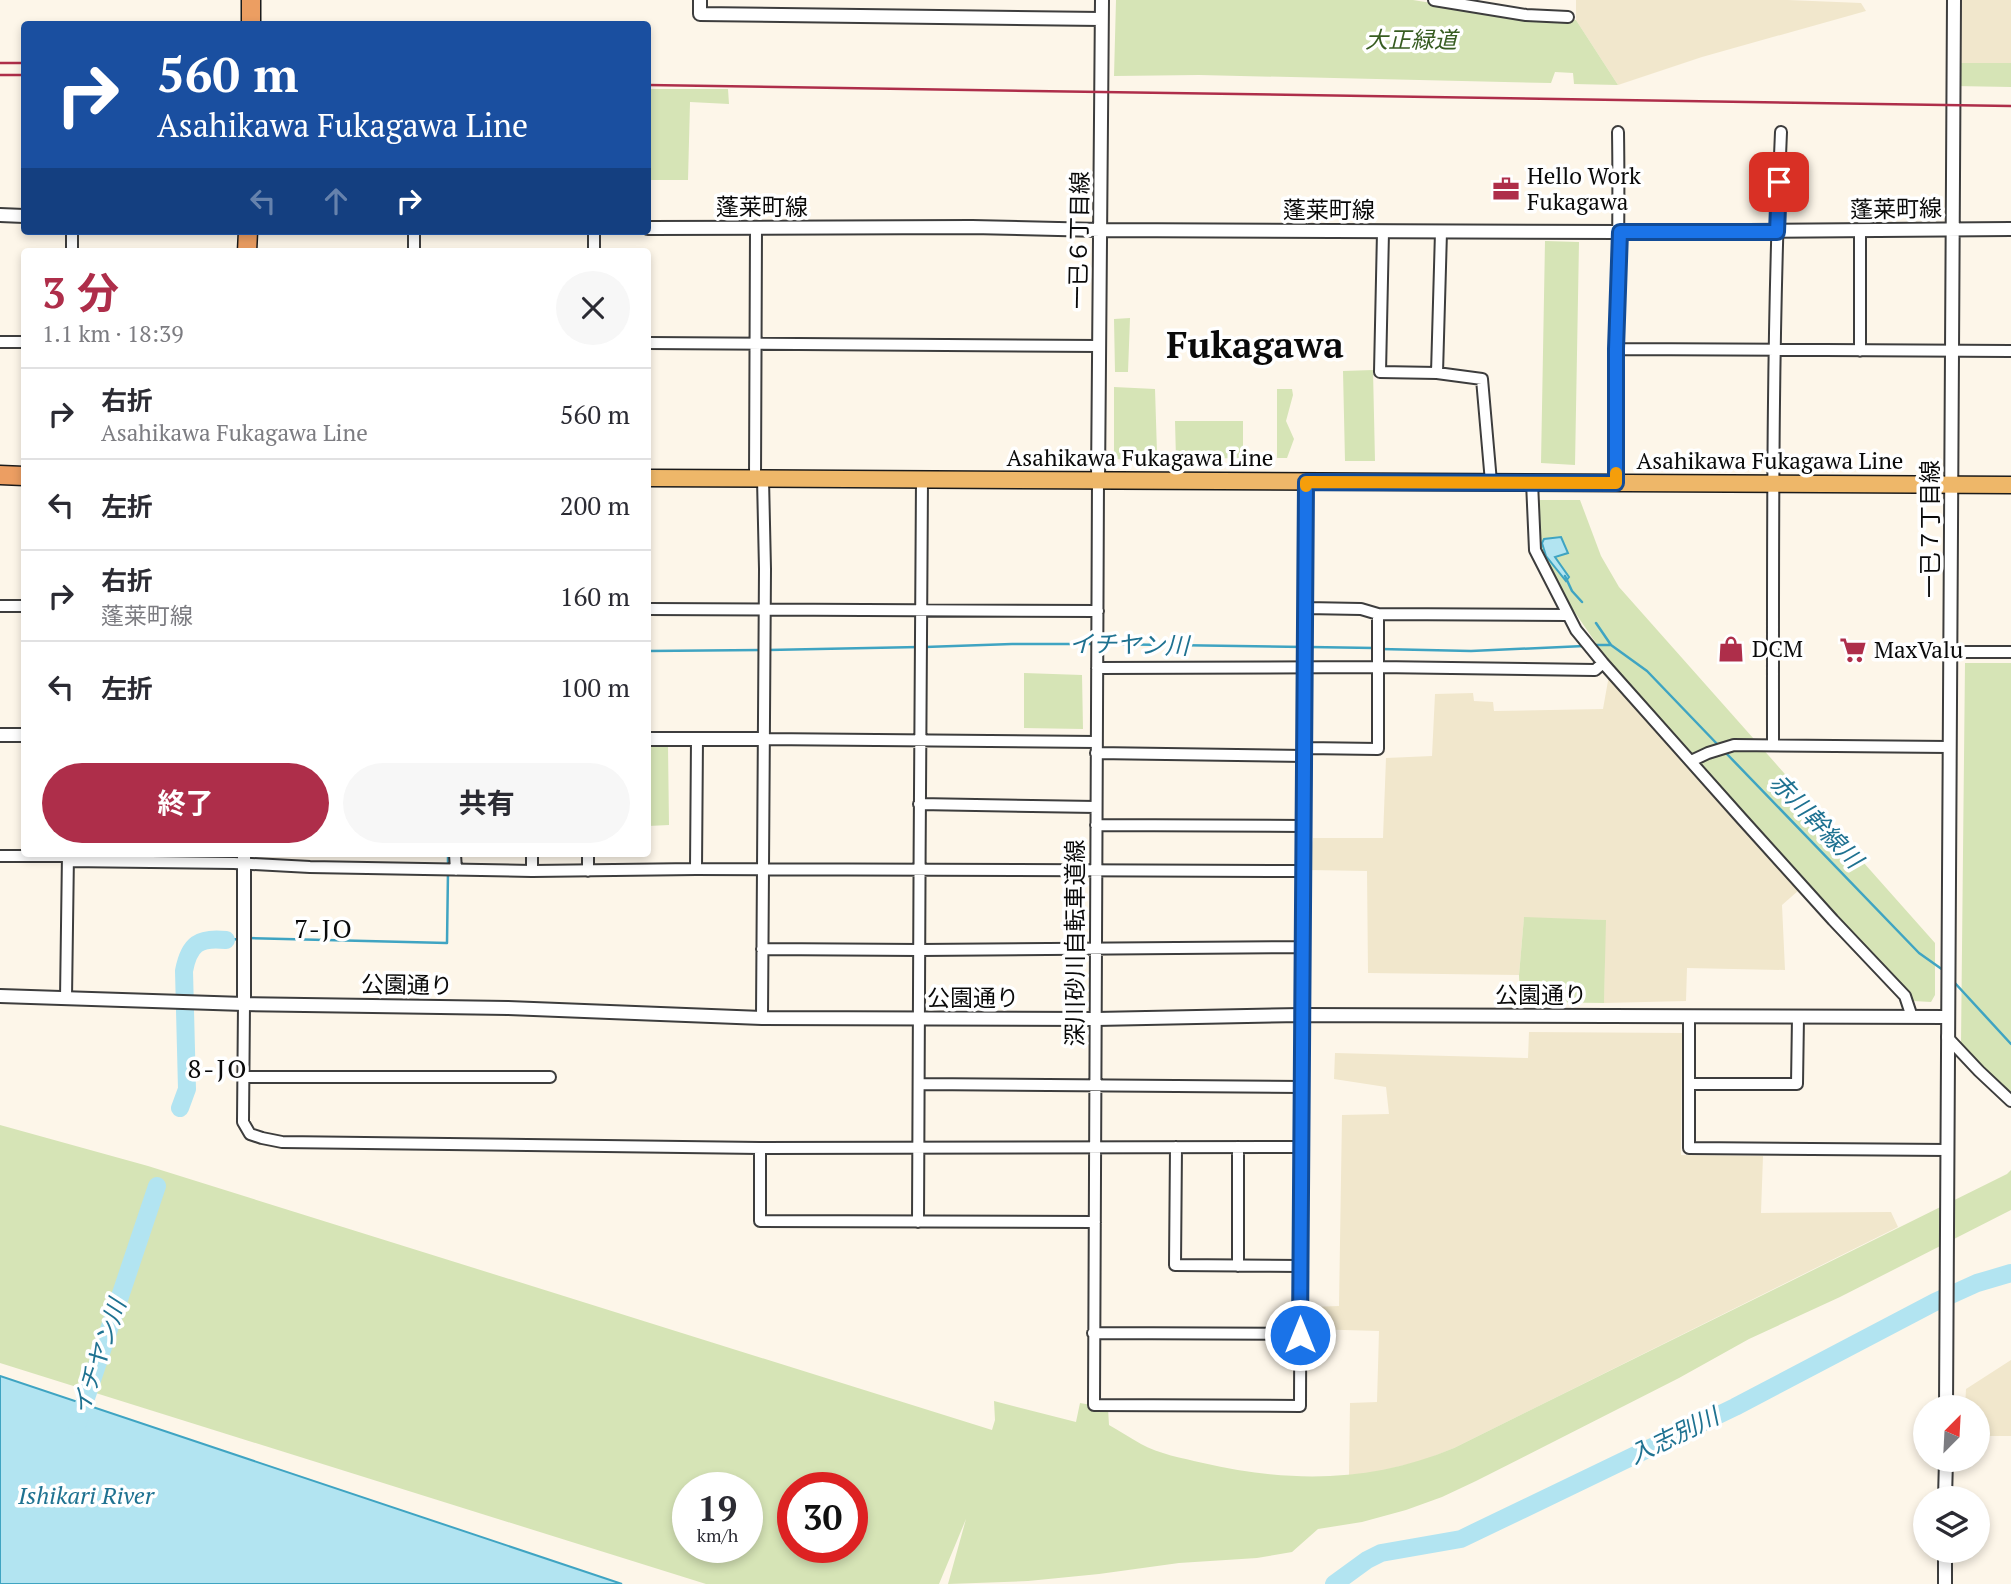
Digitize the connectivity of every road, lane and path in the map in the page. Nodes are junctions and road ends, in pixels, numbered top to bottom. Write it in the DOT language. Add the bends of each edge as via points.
graph roads {
  1 [pos="251,0"];
  2 [pos="700,0"];
  3 [pos="1102,0"];
  4 [pos="1434,0"];
  5 [pos="1954,0"];
  6 [pos="1568,16"];
  7 [pos="1101,19"];
  8 [pos="251,21"];
  9 [pos="1618,132"];
  10 [pos="1781,132"];
  11 [pos="0,215"];
  12 [pos="21,216"];
  13 [pos="651,228"];
  14 [pos="756,229"];
  15 [pos="1953,229"];
  16 [pos="2011,229"];
  17 [pos="1100,230"];
  18 [pos="1860,230"];
  19 [pos="1383,232"];
  20 [pos="1441,232"];
  21 [pos="1620,232"];
  22 [pos="1777,232"];
  23 [pos="0,342"];
  24 [pos="21,342"];
  25 [pos="651,343"];
  26 [pos="757,344"];
  27 [pos="1099,346"];
  28 [pos="1616,349"];
  29 [pos="1775,351"];
  30 [pos="1860,351"];
  31 [pos="1952,351"];
  32 [pos="2011,351"];
  33 [pos="1437,373"];
  34 [pos="0,475"];
  35 [pos="21,476"];
  36 [pos="651,478"];
  37 [pos="759,479"];
  38 [pos="922,480"];
  39 [pos="1098,481"];
  40 [pos="1306,482"];
  41 [pos="1490,482"];
  42 [pos="1532,482"];
  43 [pos="1616,483"];
  44 [pos="1773,485"];
  45 [pos="1951,485"];
  46 [pos="2011,485"];
  47 [pos="0,606"];
  48 [pos="21,606"];
  49 [pos="651,608"];
  50 [pos="764,608"];
  51 [pos="1307,608"];
  52 [pos="921,610"];
  53 [pos="1098,611"];
  54 [pos="1378,614"];
  55 [pos="1569,615"];
  56 [pos="1950,652"];
  57 [pos="2011,652"];
  58 [pos="1603,663"];
  59 [pos="1378,667"];
  60 [pos="1097,668"];
  61 [pos="1307,669"];
  62 [pos="0,735"];
  63 [pos="21,736"];
  64 [pos="651,739"];
  65 [pos="763,739"];
  66 [pos="920,739"];
  67 [pos="697,740"];
  68 [pos="1773,745"];
  69 [pos="1950,747"];
  70 [pos="1096,748"];
  71 [pos="1305,752"];
  72 [pos="1691,761"];
  73 [pos="919,804"];
  74 [pos="1096,807"];
  75 [pos="1096,825"];
  76 [pos="1304,826"];
  77 [pos="0,856"];
  78 [pos="21,856"];
  79 [pos="68,857"];
  80 [pos="310,857"];
  81 [pos="455,857"];
  82 [pos="532,857"];
  83 [pos="588,857"];
  84 [pos="244,859"];
  85 [pos="310,867"];
  86 [pos="696,869"];
  87 [pos="456,870"];
  88 [pos="762,870"];
  89 [pos="918,870"];
  90 [pos="1096,870"];
  91 [pos="532,871"];
  92 [pos="588,871"];
  93 [pos="1303,871"];
  94 [pos="1303,947"];
  95 [pos="762,949"];
  96 [pos="1095,949"];
  97 [pos="919,950"];
  98 [pos="0,996"];
  99 [pos="66,998"];
  100 [pos="244,1004"];
  101 [pos="1302,1014"];
  102 [pos="1689,1017"];
  103 [pos="1798,1017"];
  104 [pos="1912,1017"];
  105 [pos="1947,1017"];
  106 [pos="762,1018"];
  107 [pos="1096,1018"];
  108 [pos="920,1019"];
  109 [pos="1947,1037"];
  110 [pos="243,1077"];
  111 [pos="550,1077"];
  112 [pos="920,1084"];
  113 [pos="1689,1084"];
  114 [pos="1095,1085"];
  115 [pos="1302,1087"];
  116 [pos="2011,1101"];
  117 [pos="1176,1147"];
  118 [pos="1238,1147"];
  119 [pos="1302,1147"];
  120 [pos="760,1148"];
  121 [pos="918,1148"];
  122 [pos="1096,1148"];
  123 [pos="1948,1150"];
  124 [pos="918,1222"];
  125 [pos="1095,1222"];
  126 [pos="1238,1266"];
  127 [pos="1301,1266"];
  128 [pos="1093,1333"];
  129 [pos="1300,1335"];
  130 [pos="1946,1395"];
  131 [pos="1945,1563"];
  132 [pos="1945,1584"];
  1 -- 8 [label="highway"];
  2 -- 7 [label="street" via="699,14"];
  3 -- 7 [label="street, 一已６丁目線"];
  4 -- 6 [label="street" via="1526,15"];
  5 -- 15 [label="street, 一已７丁目線"];
  7 -- 17 [label="street, 一已６丁目線"];
  9 -- 21 [label="street"];
  10 -- 22 [label="street"];
  11 -- 12 [label="street"];
  13 -- 14 [label="street, 蓬莱町線"];
  14 -- 17 [label="street, 蓬莱町線"];
  14 -- 26 [label="street"];
  15 -- 16 [label="street, 蓬莱町線"];
  15 -- 18 [label="street, 蓬莱町線"];
  15 -- 31 [label="street, 一已７丁目線"];
  17 -- 19 [label="street, 蓬莱町線"];
  17 -- 27 [label="street, 一已６丁目線"];
  18 -- 22 [label="street, 蓬莱町線"];
  18 -- 30 [label="street"];
  19 -- 20 [label="street, 蓬莱町線"];
  19 -- 33 [label="street" via="1380,372"];
  20 -- 21 [label="street, 蓬莱町線"];
  20 -- 33 [label="street"];
  21 -- 22 [label="street, 蓬莱町線"];
  21 -- 28 [label="street"];
  22 -- 29 [label="street"];
  23 -- 24 [label="street"];
  25 -- 26 [label="street"];
  26 -- 27 [label="street"];
  26 -- 37 [label="street"];
  27 -- 39 [label="street, 一已６丁目線"];
  28 -- 29 [label="street"];
  28 -- 43 [label="street"];
  29 -- 30 [label="street"];
  29 -- 44 [label="street"];
  30 -- 31 [label="street"];
  31 -- 32 [label="street"];
  31 -- 45 [label="street, 一已７丁目線"];
  33 -- 41 [label="street" via="1482,379"];
  34 -- 35 [label="highway"];
  36 -- 37 [label="main road, Asahikawa Fukagawa Line"];
  37 -- 38 [label="main road, Asahikawa Fukagawa Line"];
  37 -- 50 [label="street"];
  38 -- 39 [label="main road, Asahikawa Fukagawa Line"];
  38 -- 52 [label="street"];
  39 -- 40 [label="main road, Asahikawa Fukagawa Line"];
  39 -- 53 [label="street, 深川砂川自転車道線"];
  40 -- 41 [label="main road, Asahikawa Fukagawa Line"];
  40 -- 51 [label="street"];
  41 -- 42 [label="main road, Asahikawa Fukagawa Line"];
  42 -- 43 [label="main road, Asahikawa Fukagawa Line"];
  42 -- 55 [label="street" via="1535,551"];
  43 -- 44 [label="main road, Asahikawa Fukagawa Line"];
  44 -- 45 [label="main road, Asahikawa Fukagawa Line"];
  44 -- 68 [label="street"];
  45 -- 46 [label="main road, Asahikawa Fukagawa Line"];
  45 -- 56 [label="street, 一已７丁目線"];
  47 -- 48 [label="street"];
  49 -- 50 [label="street"];
  50 -- 52 [label="street"];
  50 -- 65 [label="street"];
  51 -- 54 [label="street" via="1361,609"];
  51 -- 61 [label="street"];
  52 -- 53 [label="street"];
  52 -- 66 [label="street"];
  53 -- 60 [label="street, 深川砂川自転車道線"];
  54 -- 55 [label="street"];
  54 -- 59 [label="street"];
  55 -- 58 [label="street"];
  56 -- 57 [label="street"];
  56 -- 69 [label="street, 一已７丁目線"];
  58 -- 59 [label="street" via="1595,670"];
  58 -- 72 [label="street"];
  59 -- 61 [label="street"];
  59 -- 71 [label="street" via="1378,749"];
  60 -- 61 [label="street"];
  60 -- 70 [label="street, 深川砂川自転車道線"];
  61 -- 71 [label="street"];
  62 -- 63 [label="street"];
  64 -- 67 [label="street"];
  65 -- 66 [label="street"];
  65 -- 67 [label="street"];
  65 -- 88 [label="street"];
  66 -- 70 [label="street"];
  66 -- 73 [label="street"];
  67 -- 86 [label="street"];
  68 -- 69 [label="street"];
  68 -- 72 [label="street" via="1734,745"];
  69 -- 105 [label="street, 一已７丁目線"];
  70 -- 71 [label="street"];
  70 -- 74 [label="street, 深川砂川自転車道線"];
  71 -- 76 [label="street"];
  72 -- 104 [label="street" via="1905,996"];
  73 -- 74 [label="street"];
  73 -- 89 [label="street"];
  74 -- 75 [label="street, 深川砂川自転車道線"];
  75 -- 76 [label="street"];
  75 -- 90 [label="street, 深川砂川自転車道線"];
  76 -- 93 [label="street"];
  77 -- 78 [label="street"];
  79 -- 84 [label="street"];
  79 -- 99 [label="street"];
  80 -- 85 [label="street"];
  81 -- 87 [label="street"];
  82 -- 91 [label="street"];
  83 -- 92 [label="street"];
  84 -- 85 [label="street"];
  84 -- 100 [label="street"];
  85 -- 87 [label="street"];
  86 -- 88 [label="street"];
  86 -- 92 [label="street"];
  87 -- 91 [label="street"];
  88 -- 89 [label="street"];
  88 -- 95 [label="street"];
  89 -- 90 [label="street"];
  89 -- 97 [label="street"];
  90 -- 93 [label="street"];
  90 -- 96 [label="street, 深川砂川自転車道線"];
  91 -- 92 [label="street"];
  93 -- 94 [label="street"];
  94 -- 96 [label="street"];
  94 -- 101 [label="street"];
  95 -- 97 [label="street"];
  95 -- 106 [label="street"];
  96 -- 97 [label="street"];
  96 -- 107 [label="street, 深川砂川自転車道線"];
  97 -- 108 [label="street"];
  98 -- 99 [label="street, 公園通り"];
  99 -- 100 [label="street, 公園通り"];
  100 -- 106 [label="street, 公園通り"];
  100 -- 110 [label="street"];
  101 -- 102 [label="street, 公園通り"];
  101 -- 107 [label="street, 公園通り"];
  101 -- 115 [label="street"];
  102 -- 103 [label="street, 公園通り"];
  102 -- 113 [label="street"];
  103 -- 104 [label="street, 公園通り"];
  103 -- 113 [label="street" via="1797,1084"];
  104 -- 105 [label="street, 公園通り"];
  105 -- 109 [label="street, 一已７丁目線"];
  106 -- 108 [label="street, 公園通り"];
  107 -- 108 [label="street, 公園通り"];
  107 -- 114 [label="street, 深川砂川自転車道線"];
  108 -- 112 [label="street"];
  109 -- 116 [label="street"];
  109 -- 123 [label="street, 一已７丁目線"];
  110 -- 111 [label="street"];
  110 -- 120 [label="street" via="243,1122 250,1134 282,1142"];
  112 -- 114 [label="street"];
  112 -- 121 [label="street"];
  113 -- 123 [label="street" via="1689,1149"];
  114 -- 115 [label="street"];
  114 -- 122 [label="street, 深川砂川自転車道線"];
  115 -- 119 [label="street"];
  117 -- 118 [label="street"];
  117 -- 122 [label="street"];
  117 -- 126 [label="street" via="1175,1265"];
  118 -- 119 [label="street"];
  118 -- 126 [label="street"];
  119 -- 127 [label="street"];
  120 -- 121 [label="street"];
  120 -- 124 [label="street" via="760,1221"];
  121 -- 122 [label="street"];
  121 -- 124 [label="street"];
  122 -- 125 [label="street, 深川砂川自転車道線"];
  123 -- 130 [label="street, 一已７丁目線"];
  124 -- 125 [label="street"];
  125 -- 128 [label="street, 深川砂川自転車道線"];
  126 -- 127 [label="street"];
  127 -- 129 [label="street"];
  128 -- 129 [label="street"];
  128 -- 129 [label="street, 深川砂川自転車道線" via="1094,1405 1300,1406"];
  131 -- 132 [label="street"];
}
